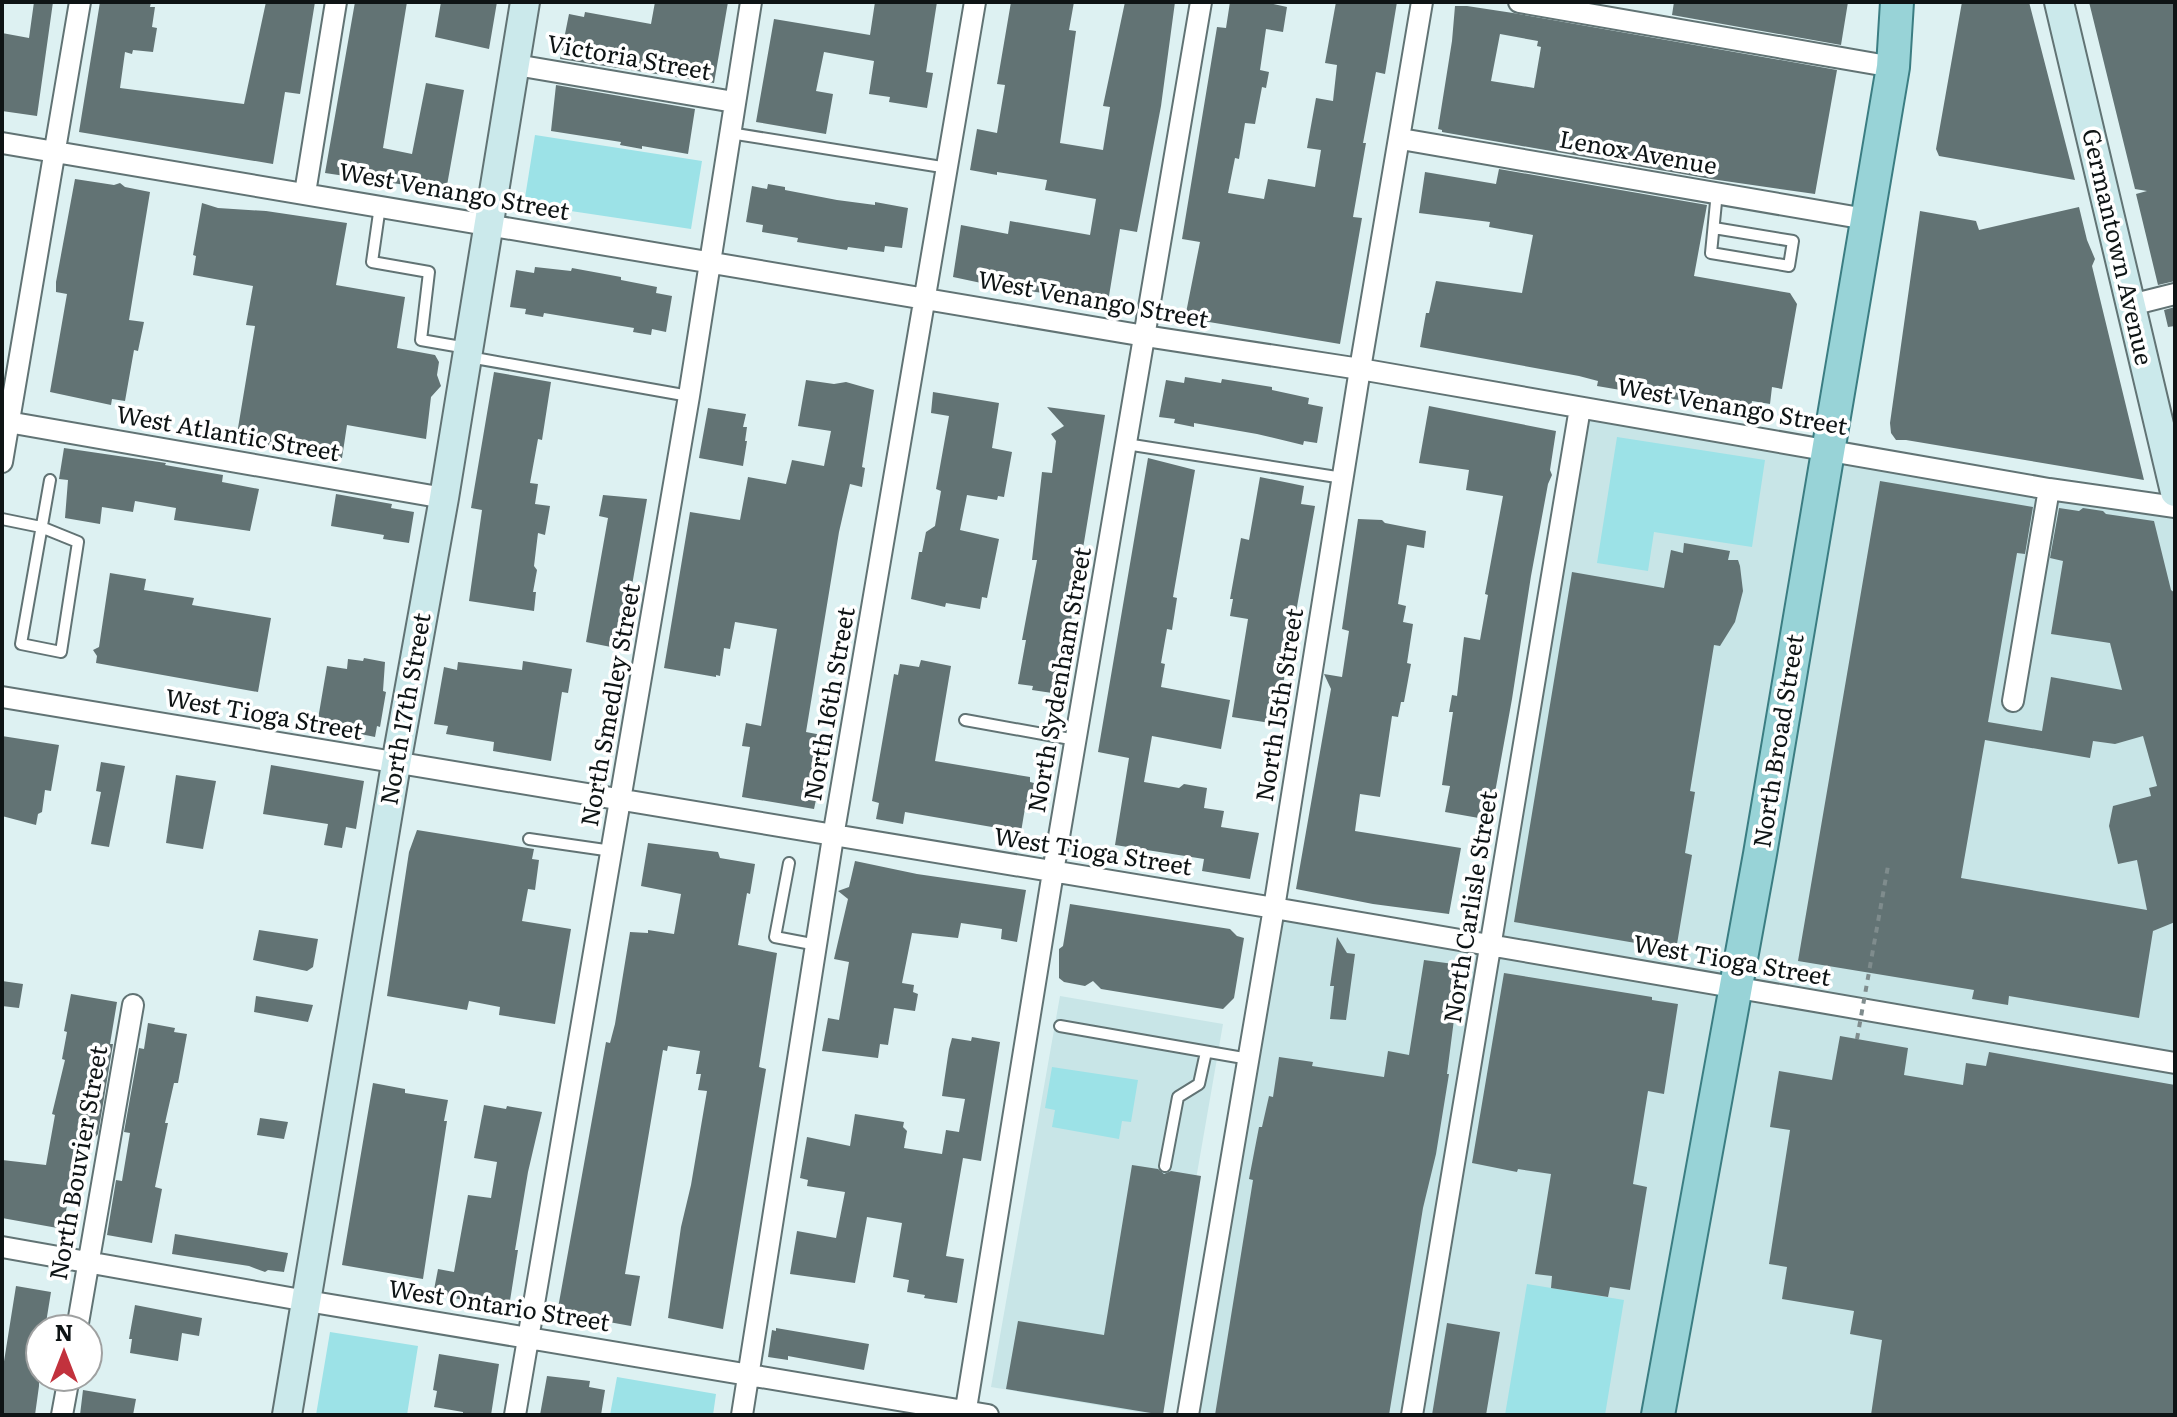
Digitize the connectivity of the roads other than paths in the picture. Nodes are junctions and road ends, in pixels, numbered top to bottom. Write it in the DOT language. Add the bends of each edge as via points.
graph roads {
  1 [pos="80,2"];
  2 [pos="336,2"];
  3 [pos="525,2"];
  4 [pos="751,2"];
  5 [pos="975,2"];
  6 [pos="1201,2"];
  7 [pos="1422,2"];
  8 [pos="1519,2"];
  9 [pos="1897,2"];
  10 [pos="1912,2"];
  11 [pos="2059,2"];
  12 [pos="516,65"];
  13 [pos="1893,67"];
  14 [pos="734,102"];
  15 [pos="730,133"];
  16 [pos="1401,139"];
  17 [pos="2,143"];
  18 [pos="54,152"];
  19 [pos="948,168"];
  20 [pos="1717,192"];
  21 [pos="305,193"];
  22 [pos="380,206"];
  23 [pos="1866,219"];
  24 [pos="489,225"];
  25 [pos="1714,228"];
  26 [pos="711,262"];
  27 [pos="2175,294"];
  28 [pos="926,298"];
  29 [pos="2131,305"];
  30 [pos="1145,336"];
  31 [pos="468,352"];
  32 [pos="1360,369"];
  33 [pos="689,396"];
  34 [pos="1580,408"];
  35 [pos="6,422"];
  36 [pos="1126,444"];
  37 [pos="1826,450"];
  38 [pos="2,462"];
  39 [pos="1343,478"];
  40 [pos="50,480"];
  41 [pos="2049,489"];
  42 [pos="2175,492"];
  43 [pos="444,498"];
  44 [pos="2175,507"];
  45 [pos="2,519"];
  46 [pos="41,527"];
  47 [pos="2,697"];
  48 [pos="2013,701"];
  49 [pos="965,720"];
  50 [pos="1076,740"];
  51 [pos="396,764"];
  52 [pos="621,802"];
  53 [pos="833,837"];
  54 [pos="529,839"];
  55 [pos="612,851"];
  56 [pos="789,863"];
  57 [pos="1053,872"];
  58 [pos="1274,908"];
  59 [pos="817,945"];
  60 [pos="1490,947"];
  61 [pos="1736,987"];
  62 [pos="133,1005"];
  63 [pos="1060,1026"];
  64 [pos="1206,1052"];
  65 [pos="1249,1059"];
  66 [pos="2175,1063"];
  67 [pos="1165,1166"];
  68 [pos="2,1247"];
  69 [pos="88,1262"];
  70 [pos="307,1301"];
  71 [pos="80,1313"];
  72 [pos="528,1337"];
  73 [pos="749,1373"];
  74 [pos="66,1393"];
  75 [pos="965,1413"];
  76 [pos="62,1415"];
  77 [pos="287,1415"];
  78 [pos="515,1415"];
  79 [pos="742,1415"];
  80 [pos="988,1415"];
  81 [pos="1188,1415"];
  82 [pos="1412,1415"];
  83 [pos="1658,1415"];
  1 -- 18 [label="street"];
  2 -- 21 [label="street"];
  3 -- 12 [label="street, North 17th Street"];
  4 -- 14 [label="street, North Smedley Street"];
  5 -- 19 [label="street, North 16th Street"];
  6 -- 30 [label="street, North Sydenham Street"];
  7 -- 16 [label="street, North 15th Street"];
  8 -- 13 [label="street"];
  9 -- 13 [label="main road, North Broad Street"];
  10 -- 13 [label="main road, North Broad Street"];
  11 -- 29 [label="street, Germantown Avenue"];
  12 -- 14 [label="street, Victoria Street"];
  12 -- 24 [label="street, North 17th Street"];
  13 -- 23 [label="main road, North Broad Street"];
  14 -- 15 [label="street, North Smedley Street"];
  15 -- 19 [label="lane"];
  15 -- 26 [label="street, North Smedley Street"];
  16 -- 20 [label="street, Lenox Avenue"];
  16 -- 32 [label="street, North 15th Street"];
  17 -- 18 [label="street, West Venango Street"];
  18 -- 21 [label="street, West Venango Street"];
  18 -- 35 [label="street"];
  19 -- 28 [label="street, North 16th Street"];
  20 -- 23 [label="street, Lenox Avenue"];
  20 -- 25 [label="lane"];
  21 -- 22 [label="street, West Venango Street"];
  22 -- 24 [label="street, West Venango Street"];
  22 -- 31 [label="lane" via="372,262 429,272 421,340"];
  23 -- 37 [label="main road, North Broad Street"];
  24 -- 26 [label="street, West Venango Street"];
  24 -- 31 [label="street, North 17th Street"];
  25 -- 25 [label="lane" via="1711,253 1789,266 1793,241"];
  26 -- 28 [label="street, West Venango Street"];
  26 -- 33 [label="street, North Smedley Street"];
  27 -- 29 [label="street"];
  28 -- 30 [label="street, West Venango Street"];
  28 -- 53 [label="street, North 16th Street"];
  29 -- 42 [label="street, Germantown Avenue"];
  30 -- 32 [label="street, West Venango Street"];
  30 -- 36 [label="street, North Sydenham Street"];
  31 -- 33 [label="lane"];
  31 -- 43 [label="street, North 17th Street"];
  32 -- 34 [label="street, West Venango Street"];
  32 -- 39 [label="street, North 15th Street"];
  33 -- 52 [label="street, North Smedley Street"];
  34 -- 37 [label="street, West Venango Street"];
  34 -- 60 [label="street, North Carlisle Street"];
  35 -- 38 [label="street"];
  35 -- 43 [label="street, West Atlantic Street"];
  36 -- 39 [label="lane"];
  36 -- 50 [label="street, North Sydenham Street"];
  37 -- 41 [label="street, West Venango Street"];
  37 -- 61 [label="main road, North Broad Street"];
  39 -- 58 [label="street, North 15th Street"];
  40 -- 46 [label="lane"];
  41 -- 44 [label="street, West Venango Street"];
  41 -- 48 [label="street"];
  43 -- 51 [label="street, North 17th Street"];
  45 -- 46 [label="lane"];
  46 -- 46 [label="lane" via="21,644 61,652 78,542"];
  47 -- 51 [label="street, West Tioga Street"];
  49 -- 50 [label="lane"];
  50 -- 57 [label="street, North Sydenham Street"];
  51 -- 52 [label="street, West Tioga Street"];
  51 -- 70 [label="street, North 17th Street"];
  52 -- 53 [label="street, West Tioga Street"];
  52 -- 55 [label="street, North Smedley Street"];
  53 -- 57 [label="street, West Tioga Street"];
  53 -- 59 [label="street, North 16th Street"];
  54 -- 55 [label="lane"];
  55 -- 72 [label="street, North Smedley Street"];
  56 -- 59 [label="lane" via="775,937"];
  57 -- 58 [label="street, West Tioga Street"];
  57 -- 75 [label="street, North Sydenham Street"];
  58 -- 60 [label="street, West Tioga Street"];
  58 -- 65 [label="street, North 15th Street"];
  59 -- 73 [label="street, North 16th Street"];
  60 -- 61 [label="street, West Tioga Street"];
  60 -- 82 [label="street, North Carlisle Street"];
  61 -- 66 [label="street, West Tioga Street"];
  61 -- 83 [label="main road, North Broad Street"];
  62 -- 69 [label="street, North Bouvier Street"];
  63 -- 64 [label="lane"];
  64 -- 65 [label="lane"];
  64 -- 67 [label="lane" via="1199,1084 1178,1097"];
  65 -- 81 [label="street, North 15th Street"];
  68 -- 69 [label="street, West Ontario Street"];
  69 -- 70 [label="street, West Ontario Street"];
  69 -- 71 [label="street, North Bouvier Street"];
  70 -- 72 [label="street, West Ontario Street"];
  70 -- 77 [label="street, North 17th Street"];
  72 -- 73 [label="street, West Ontario Street"];
  72 -- 78 [label="street, North Smedley Street"];
  73 -- 75 [label="street, West Ontario Street"];
  73 -- 79 [label="street, North 16th Street"];
  74 -- 76 [label="street"];
  75 -- 80 [label="street, West Ontario Street"];
}
